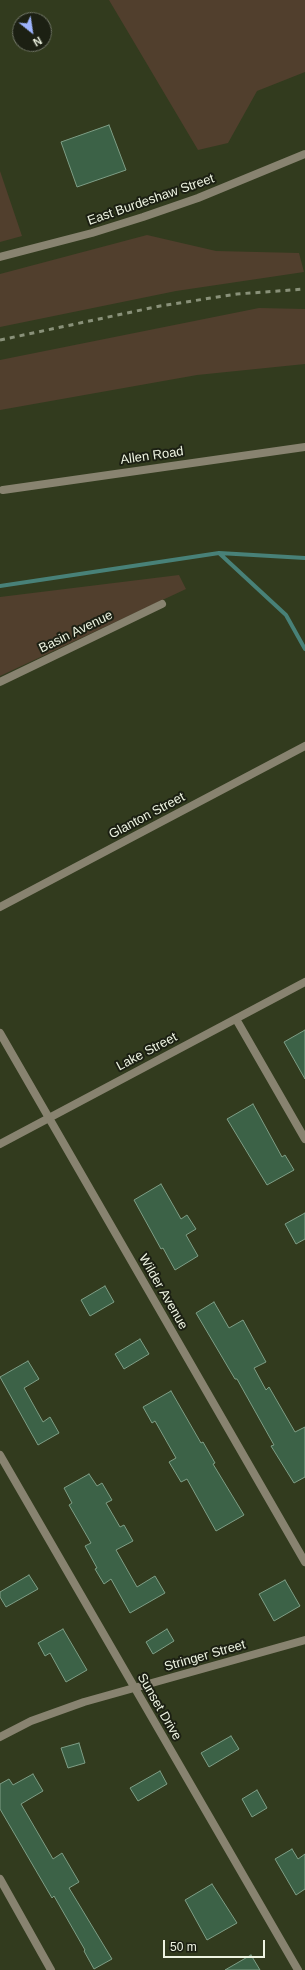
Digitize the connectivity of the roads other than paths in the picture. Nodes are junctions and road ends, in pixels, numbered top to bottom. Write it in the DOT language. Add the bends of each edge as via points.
graph roads {
  1 [pos="305,154"];
  2 [pos="0,257"];
  3 [pos="305,446"];
  4 [pos="3,490"];
  5 [pos="162,604"];
  6 [pos="0,682"];
  7 [pos="305,746"];
  8 [pos="0,906"];
  9 [pos="305,982"];
  10 [pos="236,1019"];
  11 [pos="0,1033"];
  12 [pos="49,1118"];
  13 [pos="305,1139"];
  14 [pos="0,1144"];
  15 [pos="0,1454"];
  16 [pos="305,1562"];
  17 [pos="305,1640"];
  18 [pos="134,1688"];
  19 [pos="0,1737"];
  20 [pos="0,1880"];
  21 [pos="51,1970"];
  22 [pos="298,1970"];
  1 -- 2 [label="street, East Burdeshaw Street" via="205,196 150,215"];
  3 -- 4 [label="street, Allen Road"];
  5 -- 6 [label="street, Basin Avenue"];
  7 -- 8 [label="street, Glanton Street"];
  9 -- 10 [label="street, Lake Street"];
  10 -- 12 [label="street, Lake Street"];
  10 -- 13 [label="street"];
  11 -- 12 [label="street, Wilder Avenue"];
  12 -- 14 [label="street, Lake Street"];
  12 -- 16 [label="street, Wilder Avenue"];
  15 -- 18 [label="street, Sunset Drive"];
  17 -- 18 [label="street, Stringer Street"];
  18 -- 19 [label="street, Stringer Street" via="57,1711"];
  18 -- 22 [label="street, Sunset Drive"];
  20 -- 21 [label="street"];
}
